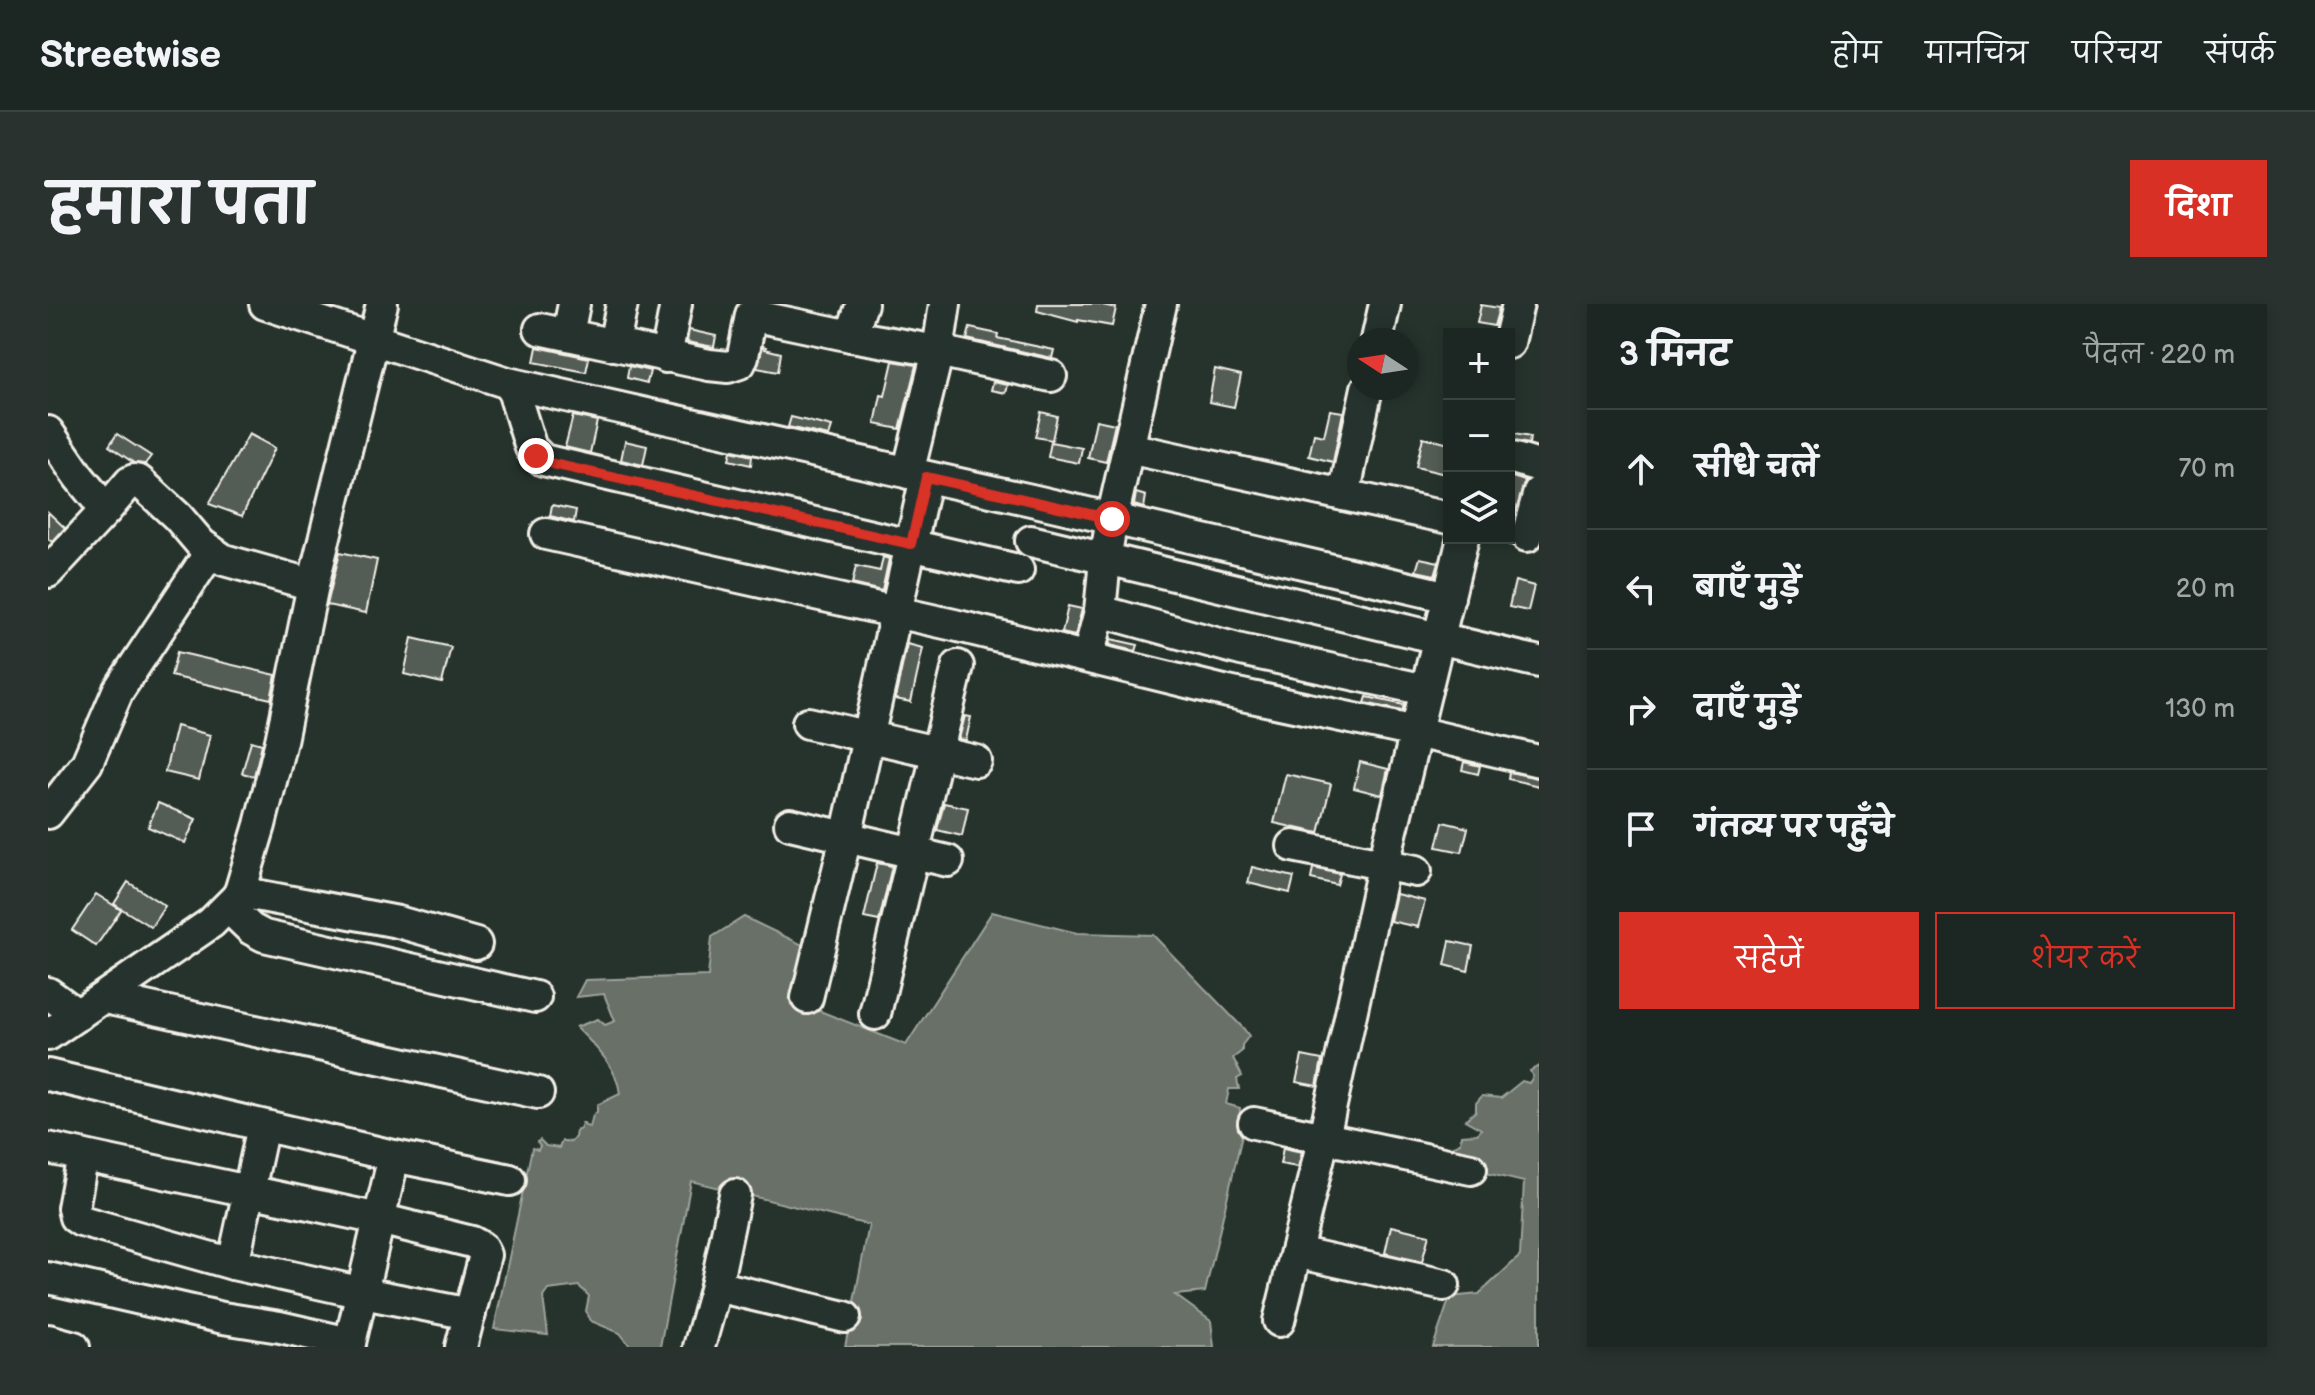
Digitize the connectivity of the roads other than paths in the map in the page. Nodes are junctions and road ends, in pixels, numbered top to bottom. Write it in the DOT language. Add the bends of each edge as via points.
graph roads {
  1 [pos="382,304"];
  2 [pos="574,304"];
  3 [pos="622,304"];
  4 [pos="676,304"];
  5 [pos="862,304"];
  6 [pos="945,304"];
  7 [pos="1161,304"];
  8 [pos="1385,304"];
  9 [pos="1518,304"];
  10 [pos="279,306"];
  11 [pos="752,310"];
  12 [pos="1380,328"];
  13 [pos="1512,328"];
  14 [pos="851,336"];
  15 [pos="374,341"];
  16 [pos="614,345"];
  17 [pos="938,351"];
  18 [pos="666,357"];
  19 [pos="1051,376"];
  20 [pos="511,384"];
  21 [pos="1364,400"];
  22 [pos="48,432"];
  23 [pos="1128,448"];
  24 [pos="1515,459"];
  25 [pos="1539,466"];
  26 [pos="917,475"];
  27 [pos="1539,492"];
  28 [pos="1344,495"];
  29 [pos="106,510"];
  30 [pos="1443,517"];
  31 [pos="1112,519"];
  32 [pos="546,534"];
  33 [pos="1525,536"];
  34 [pos="1031,541"];
  35 [pos="911,544"];
  36 [pos="1462,544"];
  37 [pos="211,551"];
  38 [pos="1105,560"];
  39 [pos="1018,570"];
  40 [pos="48,572"];
  41 [pos="313,585"];
  42 [pos="1449,597"];
  43 [pos="1100,611"];
  44 [pos="895,612"];
  45 [pos="1439,638"];
  46 [pos="1088,657"];
  47 [pos="1539,662"];
  48 [pos="958,666"];
  49 [pos="1426,690"];
  50 [pos="808,723"];
  51 [pos="1416,732"];
  52 [pos="868,737"];
  53 [pos="938,752"];
  54 [pos="976,761"];
  55 [pos="1539,761"];
  56 [pos="48,813"];
  57 [pos="790,824"];
  58 [pos="846,837"];
  59 [pos="1293,846"];
  60 [pos="914,853"];
  61 [pos="948,861"];
  62 [pos="1384,863"];
  63 [pos="1416,871"];
  64 [pos="234,900"];
  65 [pos="476,944"];
  66 [pos="48,993"];
  67 [pos="535,997"];
  68 [pos="105,998"];
  69 [pos="807,998"];
  70 [pos="875,1014"];
  71 [pos="78,1015"];
  72 [pos="48,1035"];
  73 [pos="48,1075"];
  74 [pos="538,1093"];
  75 [pos="1254,1123"];
  76 [pos="263,1126"];
  77 [pos="1324,1137"];
  78 [pos="48,1148"];
  79 [pos="83,1156"];
  80 [pos="394,1156"];
  81 [pos="1471,1169"];
  82 [pos="510,1180"];
  83 [pos="248,1191"];
  84 [pos="735,1195"];
  85 [pos="379,1219"];
  86 [pos="1296,1252"];
  87 [pos="233,1264"];
  88 [pos="48,1278"];
  89 [pos="1444,1285"];
  90 [pos="716,1286"];
  91 [pos="363,1293"];
  92 [pos="470,1314"];
  93 [pos="845,1317"];
  94 [pos="1279,1321"];
  95 [pos="48,1340"];
  96 [pos="350,1345"];
  97 [pos="74,1347"];
  98 [pos="461,1347"];
  99 [pos="699,1347"];
  1 -- 15 [label="street"];
  2 -- 16 [label="street" via="554,332"];
  3 -- 16 [label="street"];
  4 -- 18 [label="street"];
  5 -- 14 [label="street"];
  6 -- 17 [label="street"];
  7 -- 23 [label="street"];
  8 -- 12 [label="street"];
  9 -- 13 [label="street"];
  10 -- 15 [label="street"];
  11 -- 14 [label="street"];
  11 -- 18 [label="street" via="743,356 736,365"];
  14 -- 17 [label="street"];
  15 -- 20 [label="street"];
  15 -- 41 [label="street"];
  16 -- 18 [label="street"];
  17 -- 19 [label="street"];
  17 -- 26 [label="street"];
  20 -- 26 [label="street"];
  20 -- 35 [label="street" via="531,448 543,460"];
  21 -- 28 [label="street"];
  22 -- 29 [label="street"];
  23 -- 28 [label="street"];
  23 -- 31 [label="street"];
  24 -- 25 [label="street"];
  26 -- 31 [label="street"];
  26 -- 35 [label="street"];
  27 -- 33 [label="street"];
  28 -- 30 [label="street"];
  29 -- 37 [label="street" via="130,482 139,481"];
  29 -- 40 [label="street"];
  31 -- 38 [label="street"];
  31 -- 42 [label="street"];
  32 -- 44 [label="street"];
  34 -- 38 [label="street"];
  35 -- 39 [label="street"];
  35 -- 44 [label="street"];
  36 -- 42 [label="street"];
  37 -- 41 [label="street" via="224,560"];
  37 -- 56 [label="street" via="118,691 87,763"];
  38 -- 43 [label="street"];
  38 -- 45 [label="street"];
  41 -- 64 [label="street" via="260,825"];
  42 -- 45 [label="street"];
  43 -- 46 [label="street"];
  43 -- 49 [label="street" via="1241,650"];
  44 -- 46 [label="street"];
  44 -- 52 [label="street"];
  45 -- 47 [label="street"];
  45 -- 49 [label="street"];
  46 -- 51 [label="street"];
  48 -- 53 [label="street"];
  49 -- 51 [label="street"];
  50 -- 52 [label="street"];
  51 -- 55 [label="street"];
  51 -- 62 [label="street"];
  52 -- 53 [label="street"];
  52 -- 58 [label="street"];
  53 -- 54 [label="street"];
  53 -- 60 [label="street"];
  57 -- 58 [label="street"];
  58 -- 60 [label="street"];
  58 -- 69 [label="street"];
  59 -- 62 [label="street"];
  60 -- 61 [label="street"];
  60 -- 70 [label="street"];
  62 -- 63 [label="street"];
  62 -- 77 [label="street"];
  64 -- 65 [label="street" via="398,922"];
  64 -- 67 [label="street" via="251,929 264,936"];
  64 -- 68 [label="street" via="211,923"];
  66 -- 71 [label="street"];
  68 -- 71 [label="street"];
  68 -- 74 [label="street"];
  71 -- 72 [label="street"];
  73 -- 76 [label="street"];
  75 -- 77 [label="street"];
  76 -- 80 [label="street"];
  76 -- 83 [label="street"];
  77 -- 81 [label="street"];
  77 -- 86 [label="street"];
  78 -- 79 [label="street"];
  79 -- 83 [label="street"];
  79 -- 87 [label="street" via="75,1217"];
  80 -- 82 [label="street"];
  80 -- 85 [label="street"];
  83 -- 85 [label="street"];
  83 -- 87 [label="street"];
  84 -- 90 [label="street"];
  85 -- 91 [label="street"];
  85 -- 92 [label="street" via="481,1247 485,1255"];
  86 -- 89 [label="street"];
  86 -- 94 [label="street"];
  87 -- 91 [label="street"];
  88 -- 96 [label="street"];
  90 -- 93 [label="street"];
  90 -- 99 [label="street"];
  91 -- 92 [label="street"];
  91 -- 96 [label="street"];
  92 -- 98 [label="street"];
  95 -- 97 [label="street"];
}
